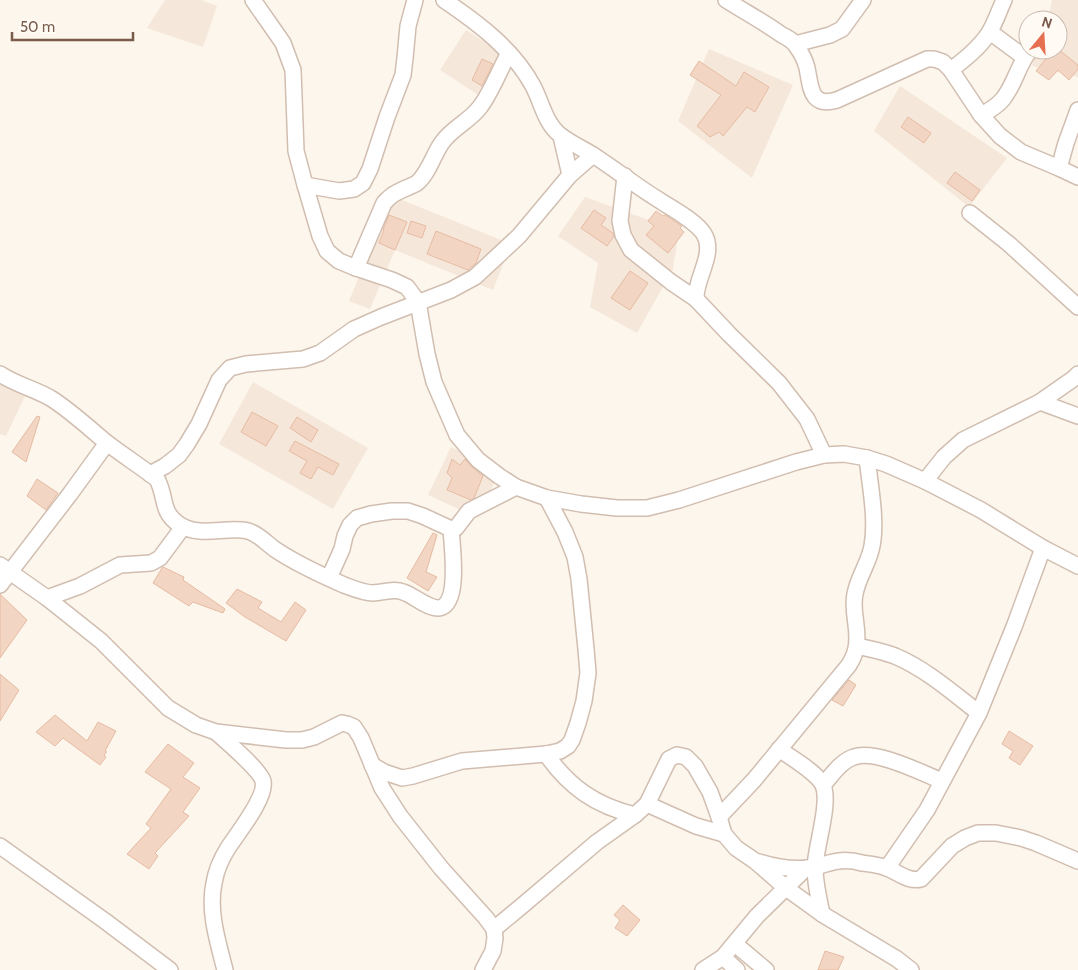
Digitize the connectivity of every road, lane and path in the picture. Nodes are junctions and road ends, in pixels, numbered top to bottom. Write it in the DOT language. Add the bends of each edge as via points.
graph roads {
  1 [pos="253,0"];
  2 [pos="416,0"];
  3 [pos="444,0"];
  4 [pos="726,0"];
  5 [pos="863,0"];
  6 [pos="1004,0"];
  7 [pos="461,6"];
  8 [pos="990,32"];
  9 [pos="795,44"];
  10 [pos="1018,48"];
  11 [pos="508,53"];
  12 [pos="1023,60"];
  13 [pos="952,70"];
  14 [pos="1078,110"];
  15 [pos="981,115"];
  16 [pos="562,136"];
  17 [pos="593,155"];
  18 [pos="1060,168"];
  19 [pos="570,175"];
  20 [pos="624,176"];
  21 [pos="1078,177"];
  22 [pos="305,185"];
  23 [pos="970,214"];
  24 [pos="356,268"];
  25 [pos="696,299"];
  26 [pos="418,302"];
  27 [pos="1078,307"];
  28 [pos="0,374"];
  29 [pos="1078,374"];
  30 [pos="1040,402"];
  31 [pos="1078,416"];
  32 [pos="107,443"];
  33 [pos="824,455"];
  34 [pos="867,458"];
  35 [pos="150,474"];
  36 [pos="925,480"];
  37 [pos="516,487"];
  38 [pos="547,498"];
  39 [pos="183,526"];
  40 [pos="451,529"];
  41 [pos="1043,548"];
  42 [pos="1078,566"];
  43 [pos="5,569"];
  44 [pos="329,578"];
  45 [pos="0,585"];
  46 [pos="47,598"];
  47 [pos="857,646"];
  48 [pos="979,713"];
  49 [pos="216,732"];
  50 [pos="780,749"];
  51 [pos="546,754"];
  52 [pos="372,765"];
  53 [pos="942,781"];
  54 [pos="823,785"];
  55 [pos="647,804"];
  56 [pos="635,814"];
  57 [pos="719,817"];
  58 [pos="724,834"];
  59 [pos="0,846"];
  60 [pos="1078,861"];
  61 [pos="755,862"];
  62 [pos="811,868"];
  63 [pos="887,868"];
  64 [pos="786,888"];
  65 [pos="822,914"];
  66 [pos="494,929"];
  67 [pos="735,944"];
  68 [pos="723,957"];
  69 [pos="170,970"];
  70 [pos="225,970"];
  71 [pos="483,970"];
  72 [pos="703,970"];
  73 [pos="737,970"];
  74 [pos="766,970"];
  75 [pos="911,970"];
  1 -- 22 [label="street" via="283,43 293,70 296,151"];
  2 -- 22 [label="street" via="408,26 403,74 363,183 354,190 339,191"];
  3 -- 7 [label="street"];
  4 -- 9 [label="street"];
  5 -- 9 [label="street" via="842,29"];
  6 -- 8 [label="street"];
  7 -- 11 [label="street"];
  8 -- 10 [label="street"];
  8 -- 13 [label="street"];
  9 -- 13 [label="street" via="807,68 810,88 822,101 849,96 927,59 943,62"];
  11 -- 16 [label="street" via="520,65 552,127"];
  11 -- 24 [label="street" via="480,107 441,143 418,182 396,192 384,202"];
  12 -- 15 [label="street" via="1004,98"];
  13 -- 15 [label="street"];
  14 -- 18 [label="street"];
  15 -- 18 [label="street" via="1000,136 1021,152"];
  16 -- 17 [label="street"];
  16 -- 19 [label="street"];
  17 -- 19 [label="street"];
  17 -- 20 [label="street"];
  18 -- 21 [label="street"];
  19 -- 26 [label="street" via="519,236 474,277"];
  20 -- 25 [label="street" via="620,220 631,250"];
  20 -- 25 [label="street" via="693,222 704,234 708,248 695,292"];
  22 -- 24 [label="street" via="327,251 339,261"];
  23 -- 27 [label="street" via="1009,244"];
  24 -- 26 [label="street" via="407,287"];
  25 -- 33 [label="street" via="779,383 807,419"];
  26 -- 35 [label="street" via="354,330 320,353 230,368 219,380 199,424 179,455"];
  26 -- 37 [label="street" via="434,382 458,434 478,460"];
  28 -- 32 [label="street" via="52,399"];
  29 -- 30 [label="street"];
  30 -- 31 [label="street"];
  30 -- 36 [label="street" via="963,440"];
  32 -- 35 [label="street"];
  32 -- 43 [label="street" via="70,494"];
  33 -- 34 [label="street"];
  33 -- 38 [label="street" via="646,508 617,508"];
  34 -- 36 [label="street"];
  34 -- 47 [label="street" via="872,500 872,547 854,595"];
  35 -- 39 [label="street" via="162,488 166,510"];
  36 -- 41 [label="street"];
  37 -- 38 [label="street"];
  37 -- 40 [label="street" via="470,511 456,528"];
  38 -- 51 [label="street" via="575,557 588,673 584,701 572,740 560,751"];
  39 -- 44 [label="street" via="200,531 249,532 301,565"];
  39 -- 46 [label="street" via="160,558 152,563 120,565 80,586"];
  40 -- 44 [label="street" via="408,511 357,518 350,525"];
  40 -- 44 [label="street" via="452,588 446,605 440,608 433,608 402,591 371,593"];
  41 -- 42 [label="street"];
  41 -- 48 [label="street"];
  43 -- 45 [label="street"];
  43 -- 46 [label="street"];
  46 -- 49 [label="street" via="101,641 168,708 196,725"];
  47 -- 48 [label="street" via="884,652 918,668"];
  47 -- 50 [label="street" via="848,665"];
  48 -- 53 [label="street"];
  49 -- 52 [label="street" via="302,740 342,723 348,724 358,733"];
  49 -- 70 [label="street" via="259,773 264,783 256,805 219,864 214,884 214,927"];
  50 -- 54 [label="street" via="813,773"];
  50 -- 57 [label="street"];
  51 -- 52 [label="street" via="462,761 402,778"];
  51 -- 56 [label="street" via="567,780 583,793 610,808"];
  52 -- 66 [label="street" via="400,816"];
  53 -- 54 [label="street" via="889,760 862,754 840,766"];
  53 -- 63 [label="street" via="927,810"];
  54 -- 62 [label="street" via="825,801"];
  55 -- 56 [label="street"];
  55 -- 57 [label="street" via="669,759 677,755 686,757 695,766 710,792"];
  55 -- 58 [label="street" via="696,826"];
  56 -- 66 [label="street"];
  57 -- 58 [label="street"];
  58 -- 61 [label="street"];
  59 -- 69 [label="street"];
  60 -- 63 [label="street" via="1021,838 978,833 952,846 921,879 908,879"];
  61 -- 62 [label="street" via="791,869"];
  61 -- 64 [label="street"];
  62 -- 63 [label="street" via="838,861"];
  62 -- 64 [label="street"];
  62 -- 65 [label="street"];
  64 -- 65 [label="street"];
  64 -- 67 [label="street" via="757,916"];
  65 -- 75 [label="street"];
  66 -- 71 [label="street" via="492,951"];
  67 -- 68 [label="street"];
  67 -- 74 [label="street"];
  68 -- 72 [label="street"];
  68 -- 73 [label="street"];
}
